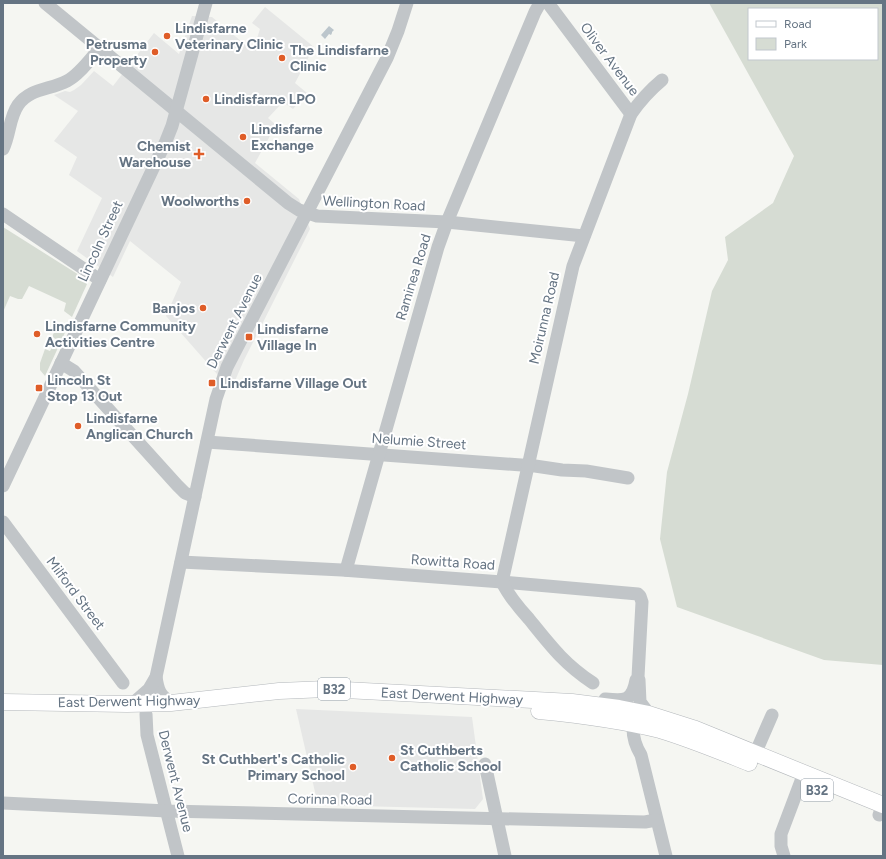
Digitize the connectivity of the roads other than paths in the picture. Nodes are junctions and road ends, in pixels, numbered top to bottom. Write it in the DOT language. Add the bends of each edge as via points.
graph roads {
  1 [pos="45,3"];
  2 [pos="206,3"];
  3 [pos="407,3"];
  4 [pos="540,3"];
  5 [pos="548,3"];
  6 [pos="100,48"];
  7 [pos="662,80"];
  8 [pos="176,111"];
  9 [pos="632,114"];
  10 [pos="3,149"];
  11 [pos="306,213"];
  12 [pos="3,214"];
  13 [pos="447,222"];
  14 [pos="584,236"];
  15 [pos="100,280"];
  16 [pos="61,363"];
  17 [pos="207,442"];
  18 [pos="379,454"];
  19 [pos="527,465"];
  20 [pos="628,478"];
  21 [pos="3,486"];
  22 [pos="195,497"];
  23 [pos="3,522"];
  24 [pos="181,562"];
  25 [pos="346,570"];
  26 [pos="502,582"];
  27 [pos="156,677"];
  28 [pos="638,677"];
  29 [pos="592,682"];
  30 [pos="123,683"];
  31 [pos="3,702"];
  32 [pos="171,703"];
  33 [pos="132,704"];
  34 [pos="587,704"];
  35 [pos="3,713"];
  36 [pos="146,714"];
  37 [pos="772,715"];
  38 [pos="640,719"];
  39 [pos="753,758"];
  40 [pos="485,764"];
  41 [pos="802,778"];
  42 [pos="3,803"];
  43 [pos="882,809"];
  44 [pos="167,811"];
  45 [pos="497,819"];
  46 [pos="656,820"];
  47 [pos="178,856"];
  48 [pos="505,856"];
  49 [pos="666,856"];
  50 [pos="784,856"];
  1 -- 6 [label="street, Wellington Road"];
  2 -- 8 [label="street, Lincoln Street"];
  3 -- 11 [label="street, Derwent Avenue" via="394,43"];
  4 -- 13 [label="street, Raminea Road"];
  5 -- 9 [label="street, Oliver Avenue"];
  6 -- 8 [label="street, Wellington Road"];
  6 -- 10 [label="street" via="72,78 38,90 23,99 14,112"];
  7 -- 9 [label="street, Moirunna Road"];
  8 -- 11 [label="street, Wellington Road" via="288,203"];
  8 -- 15 [label="street, Lincoln Street" via="166,141"];
  9 -- 14 [label="street, Moirunna Road"];
  11 -- 13 [label="street, Wellington Road" via="327,217"];
  11 -- 17 [label="street, Derwent Avenue" via="227,366 216,399"];
  12 -- 15 [label="street"];
  13 -- 14 [label="street, Wellington Road"];
  13 -- 18 [label="street, Raminea Road"];
  14 -- 19 [label="street, Moirunna Road" via="573,266"];
  15 -- 16 [label="street, Lincoln Street"];
  16 -- 21 [label="street, Lincoln Street"];
  16 -- 22 [label="street" via="74,371 177,486"];
  17 -- 18 [label="street, Nelumie Street"];
  17 -- 22 [label="street, Derwent Avenue"];
  18 -- 19 [label="street, Nelumie Street"];
  18 -- 25 [label="street, Raminea Road"];
  19 -- 20 [label="street, Nelumie Street"];
  19 -- 26 [label="street, Moirunna Road"];
  22 -- 24 [label="street, Derwent Avenue"];
  23 -- 30 [label="street, Milford Street"];
  24 -- 25 [label="street, Rowitta Road"];
  24 -- 27 [label="street, Derwent Avenue"];
  25 -- 26 [label="street, Rowitta Road"];
  26 -- 28 [label="street, Rowitta Road" via="638,594 642,602"];
  26 -- 29 [label="street" via="510,598 558,655"];
  27 -- 32 [label="street" via="161,694"];
  27 -- 33 [label="street, Derwent Avenue" via="149,689"];
  28 -- 34 [label="street, Rowitta Road" via="633,694 625,700 603,699"];
  28 -- 38 [label="street, Rowitta Road"];
  31 -- 33 [label="main road, East Derwent Highway / B32"];
  32 -- 33 [label="main road, East Derwent Highway / B32"];
  32 -- 34 [label="main road, East Derwent Highway / B32" via="279,691 326,689"];
  34 -- 38 [label="main road, East Derwent Highway / B32"];
  35 -- 36 [label="main road, East Derwent Highway / B32"];
  36 -- 38 [label="main road, East Derwent Highway / B32" via="325,699 536,710"];
  36 -- 44 [label="street, Derwent Avenue" via="148,735"];
  37 -- 39 [label="street"];
  38 -- 39 [label="main road, East Derwent Highway / B32" via="693,728"];
  38 -- 46 [label="street" via="643,745 641,755"];
  39 -- 41 [label="main road, East Derwent Highway / B32"];
  40 -- 45 [label="street"];
  41 -- 43 [label="main road, East Derwent Highway / B32"];
  41 -- 50 [label="street" via="781,834"];
  42 -- 44 [label="street, Corinna Road"];
  44 -- 45 [label="street, Corinna Road"];
  44 -- 47 [label="street, Derwent Avenue"];
  45 -- 46 [label="street, Corinna Road" via="645,822"];
  45 -- 48 [label="street"];
  46 -- 49 [label="street"];
}
